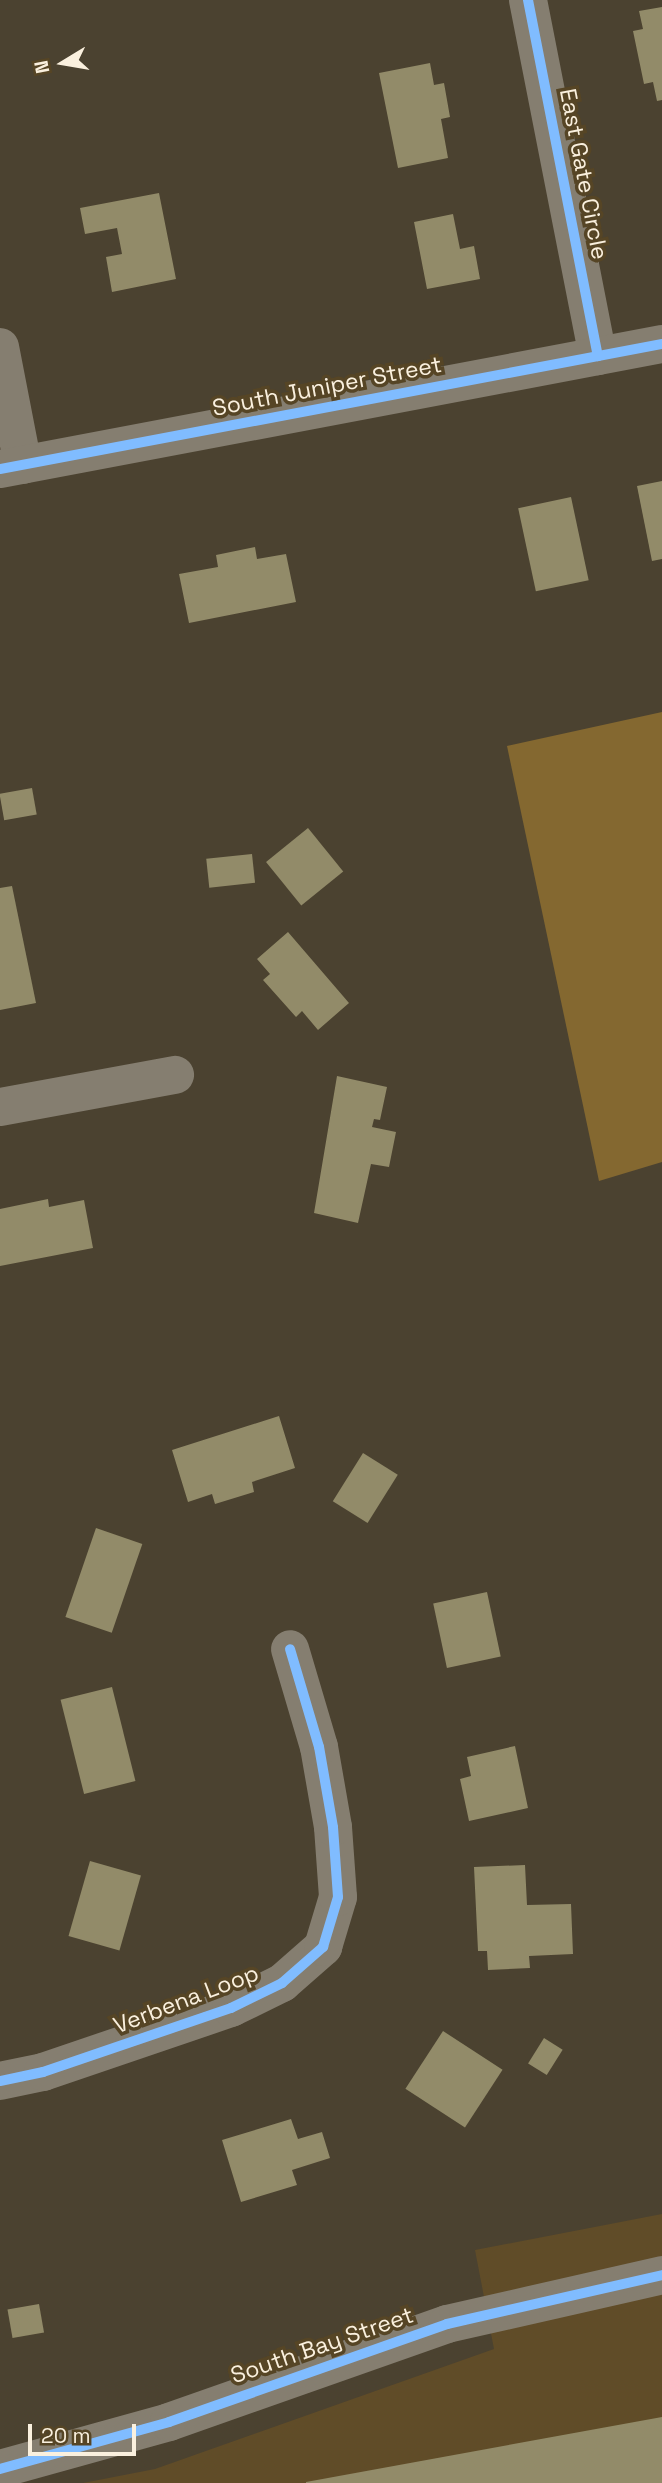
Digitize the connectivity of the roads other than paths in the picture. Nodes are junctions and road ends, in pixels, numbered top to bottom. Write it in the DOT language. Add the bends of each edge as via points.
graph roads {
  1 [pos="528,0"];
  2 [pos="662,344"];
  3 [pos="0,347"];
  4 [pos="598,356"];
  5 [pos="12,467"];
  6 [pos="175,1075"];
  7 [pos="0,1107"];
  8 [pos="290,1649"];
  9 [pos="0,2081"];
  10 [pos="662,2275"];
  11 [pos="0,2469"];
  1 -- 4 [label="street, East Gate Circle"];
  2 -- 4 [label="street, South Juniper Street"];
  3 -- 5 [label="street"];
  4 -- 5 [label="street, South Juniper Street"];
  6 -- 7 [label="street"];
  8 -- 9 [label="street, Verbena Loop" via="319,1747 332,1827 338,1897 323,1947 282,1983 231,2008 81,2060"];
  10 -- 11 [label="street, South Bay Street" via="447,2324 169,2422"];
}
